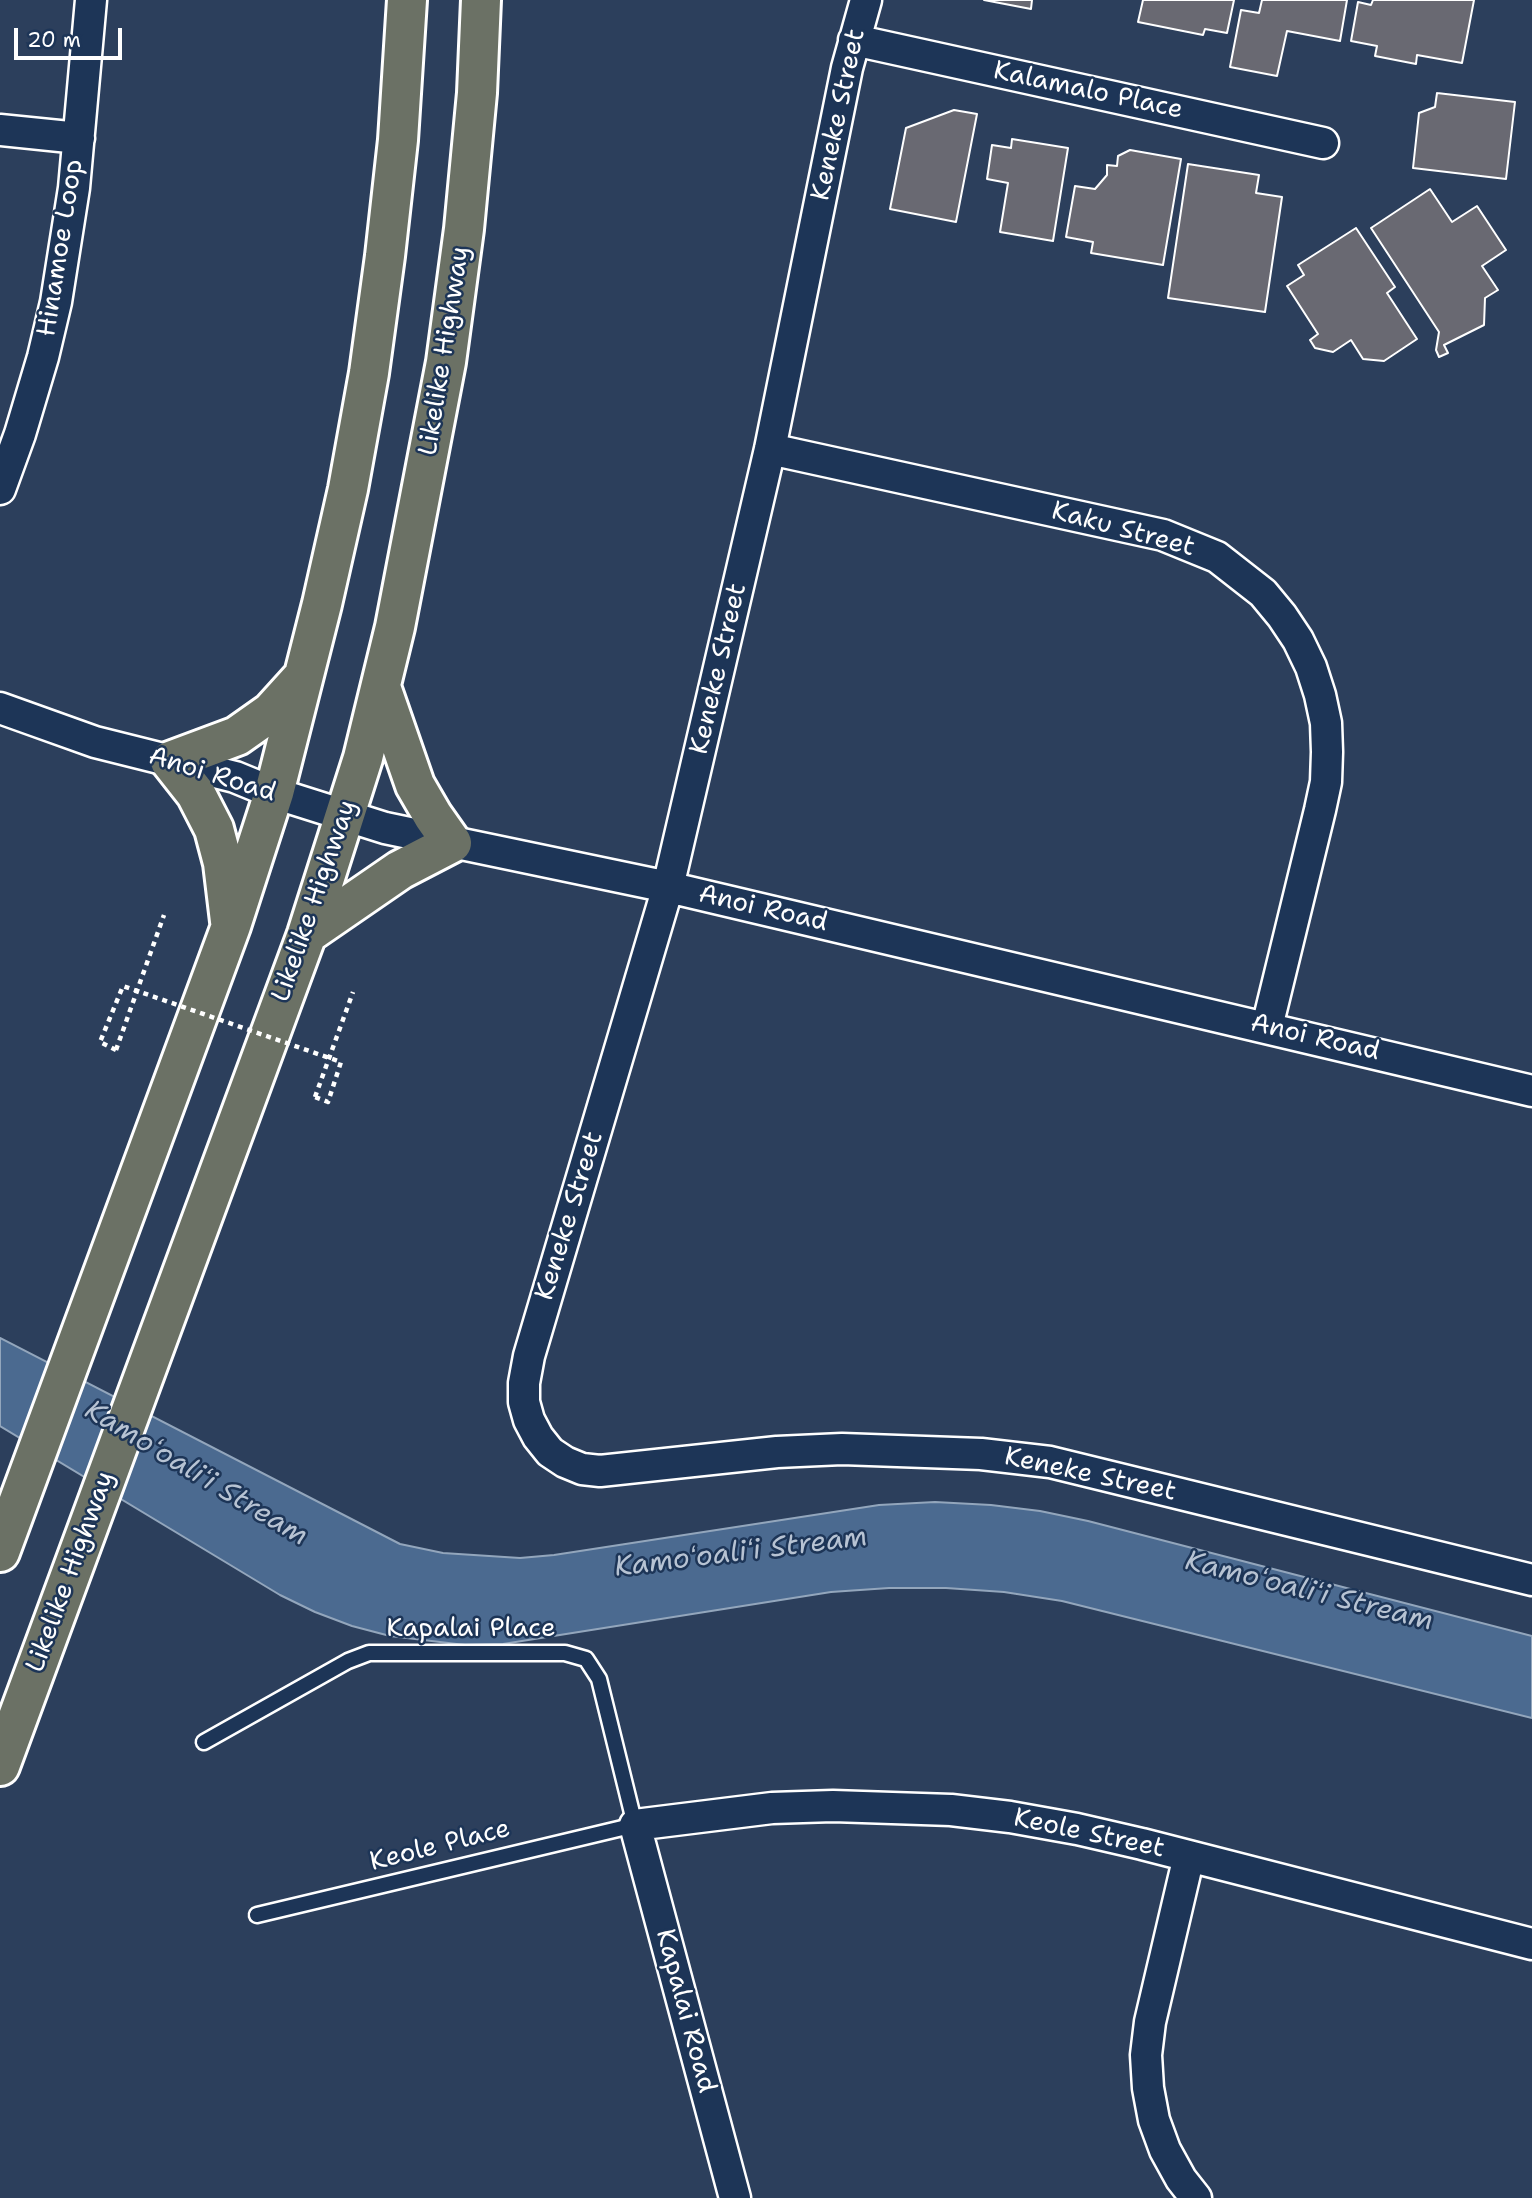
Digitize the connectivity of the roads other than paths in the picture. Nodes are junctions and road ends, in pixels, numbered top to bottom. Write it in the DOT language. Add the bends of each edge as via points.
graph roads {
  1 [pos="91,0"];
  2 [pos="407,0"];
  3 [pos="481,0"];
  4 [pos="866,0"];
  5 [pos="854,40"];
  6 [pos="0,131"];
  7 [pos="79,138"];
  8 [pos="1323,143"];
  9 [pos="770,449"];
  10 [pos="0,489"];
  11 [pos="303,676"];
  12 [pos="382,687"];
  13 [pos="0,708"];
  14 [pos="170,761"];
  15 [pos="274,793"];
  16 [pos="345,816"];
  17 [pos="452,843"];
  18 [pos="668,887"];
  19 [pos="231,926"];
  20 [pos="307,934"];
  21 [pos="1267,1027"];
  22 [pos="1532,1091"];
  23 [pos="0,1552"];
  24 [pos="1532,1580"];
  25 [pos="204,1742"];
  26 [pos="0,1766"];
  27 [pos="635,1825"];
  28 [pos="1189,1856"];
  29 [pos="257,1915"];
  30 [pos="1532,1944"];
  31 [pos="734,2198"];
  32 [pos="1196,2198"];
  1 -- 7 [label="street, Hinamoe Loop"];
  2 -- 11 [label="highway" via="398,140 369,373 348,489"];
  3 -- 12 [label="highway, Likelike Highway" via="464,229 446,362"];
  4 -- 5 [label="street, Keneke Street"];
  5 -- 8 [label="street, Kalamalo Place"];
  5 -- 9 [label="street, Keneke Street"];
  6 -- 7 [label="street"];
  7 -- 10 [label="street, Hinamoe Loop" via="56,302"];
  9 -- 18 [label="street, Keneke Street"];
  9 -- 21 [label="street, Kaku Street" via="1163,535 1217,557 1263,593 1283,616 1311,667 1324,714 1327,752 1322,801"];
  11 -- 14 [label="highway" via="271,712 237,736"];
  11 -- 15 [label="highway"];
  12 -- 16 [label="highway, Likelike Highway"];
  12 -- 17 [label="highway" via="415,785"];
  13 -- 14 [label="street, Anoi Road" via="95,742"];
  14 -- 15 [label="street, Anoi Road" via="235,777"];
  14 -- 19 [label="highway" via="196,794 214,829"];
  15 -- 16 [label="street, Anoi Road"];
  15 -- 19 [label="highway"];
  16 -- 17 [label="street, Anoi Road"];
  16 -- 20 [label="highway, Likelike Highway"];
  17 -- 18 [label="street, Anoi Road"];
  17 -- 20 [label="highway" via="375,886"];
  18 -- 21 [label="street, Anoi Road"];
  18 -- 24 [label="street, Keneke Street" via="529,1356 524,1402 529,1420 550,1452 582,1469 600,1471 842,1449 953,1452 1050,1462"];
  19 -- 23 [label="highway"];
  20 -- 26 [label="highway, Likelike Highway"];
  21 -- 22 [label="street, Anoi Road"];
  25 -- 27 [label="lane, Kapalai Place" via="369,1653 565,1653 586,1659 599,1679"];
  27 -- 28 [label="street, Keole Street" via="772,1808 892,1807 1010,1817"];
  27 -- 29 [label="lane, Keole Place"];
  27 -- 31 [label="street, Kapalai Road"];
  28 -- 30 [label="street, Keole Street"];
  28 -- 32 [label="street" via="1146,2055 1154,2120 1181,2179"];
}
